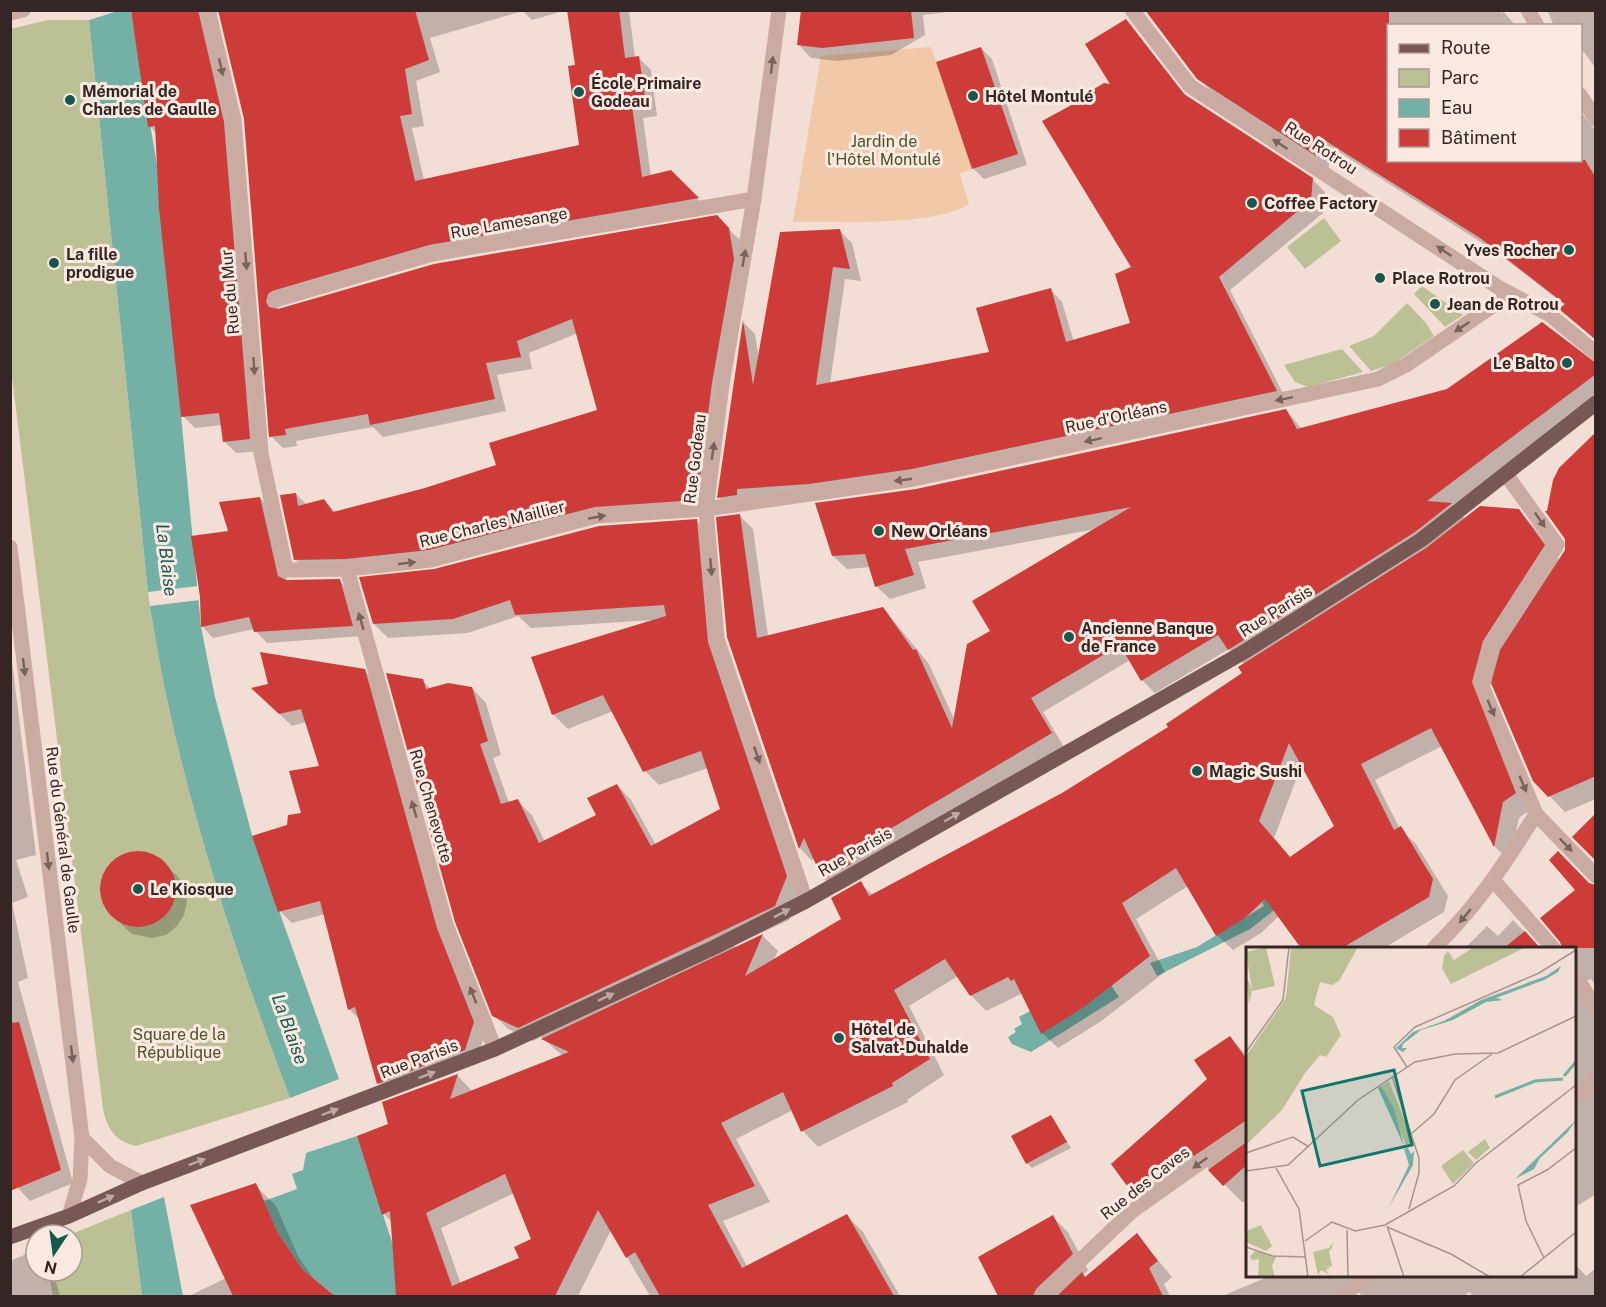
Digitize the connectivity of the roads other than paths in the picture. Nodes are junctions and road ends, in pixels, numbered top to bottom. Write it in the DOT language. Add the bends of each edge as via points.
graph roads {
  1 [pos="23,10"];
  2 [pos="208,10"];
  3 [pos="779,10"];
  4 [pos="1132,10"];
  5 [pos="1528,10"];
  6 [pos="10,14"];
  7 [pos="1536,24"];
  8 [pos="1582,97"];
  9 [pos="1596,119"];
  10 [pos="754,199"];
  11 [pos="1510,294"];
  12 [pos="274,300"];
  13 [pos="1596,353"];
  14 [pos="1596,403"];
  15 [pos="1505,473"];
  16 [pos="706,509"];
  17 [pos="10,547"];
  18 [pos="347,569"];
  19 [pos="286,570"];
  20 [pos="1536,814"];
  21 [pos="1596,876"];
  22 [pos="1494,881"];
  23 [pos="806,901"];
  24 [pos="1435,947"];
  25 [pos="1552,947"];
  26 [pos="1576,976"];
  27 [pos="1596,1008"];
  28 [pos="495,1049"];
  29 [pos="1596,1080"];
  30 [pos="1576,1097"];
  31 [pos="1246,1130"];
  32 [pos="82,1138"];
  33 [pos="142,1183"];
  34 [pos="69,1216"];
  35 [pos="10,1237"];
  36 [pos="1365,1277"];
  37 [pos="1043,1296"];
  38 [pos="1343,1296"];
  1 -- 6 [label="street"];
  2 -- 19 [label="street, Rue du Mur, one-way" via="234,120 261,453"];
  10 -- 3 [label="street, Rue Godeau, one-way"];
  11 -- 4 [label="street, Rue Rotrou, one-way" via="1190,86"];
  5 -- 7 [label="street"];
  8 -- 9 [label="street"];
  10 -- 12 [label="street, Rue Lamesange" via="432,254"];
  16 -- 10 [label="street, Rue Godeau, one-way" via="722,385"];
  11 -- 13 [label="street, Rue Rotrou" via="1550,315"];
  11 -- 16 [label="street, Rue d'Orléans, one-way" via="1406,365 1377,379 914,479"];
  14 -- 15 [label="main road, Rue Parisis"];
  15 -- 20 [label="street, one-way" via="1557,545 1491,646 1481,684"];
  23 -- 15 [label="main road, Rue Parisis, one-way" via="1244,652 1421,540"];
  18 -- 16 [label="street, Rue Charles Maillier, one-way" via="431,560 597,516"];
  16 -- 23 [label="street, Rue Godeau, one-way" via="717,639"];
  17 -- 32 [label="street, Rue du Général de Gaulle, one-way"];
  18 -- 19 [label="street, Rue Charles Maillier"];
  28 -- 18 [label="street, Rue Chenevotte, one-way" via="446,925"];
  20 -- 21 [label="street, one-way"];
  20 -- 22 [label="street"];
  22 -- 24 [label="street, one-way"];
  22 -- 25 [label="street"];
  28 -- 23 [label="main road, Rue Parisis, one-way"];
  26 -- 27 [label="street"];
  33 -- 28 [label="main road, Rue Parisis, one-way"];
  29 -- 30 [label="street"];
  31 -- 37 [label="street, Rue des Caves, one-way" via="1131,1212"];
  32 -- 33 [label="street" via="110,1166"];
  32 -- 34 [label="street, Rue du Général de Gaulle" via="80,1179"];
  34 -- 33 [label="main road, Rue Parisis, one-way"];
  34 -- 35 [label="main road, Rue Parisis"];
  36 -- 38 [label="street"];
}
